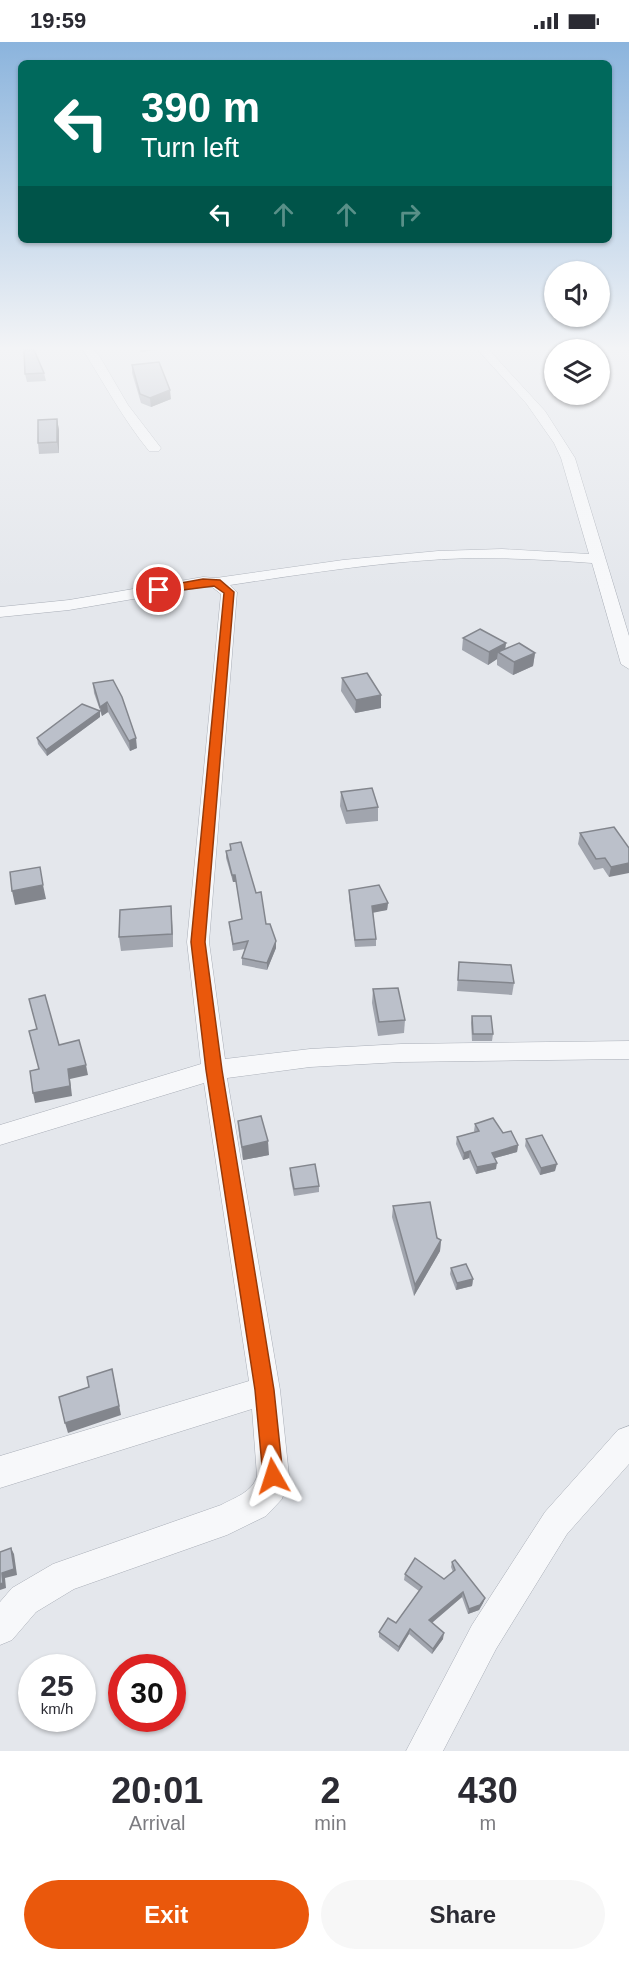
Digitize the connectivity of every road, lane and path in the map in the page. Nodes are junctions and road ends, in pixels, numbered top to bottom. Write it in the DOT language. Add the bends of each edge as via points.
graph roads {
  1 [pos="140,430"];
  2 [pos="553,430"];
  3 [pos="154,448"];
  4 [pos="597,559"];
  5 [pos="216,583"];
  6 [pos="0,612"];
  7 [pos="626,644"];
  8 [pos="629,664"];
  9 [pos="629,1050"];
  10 [pos="214,1070"];
  11 [pos="0,1135"];
  12 [pos="265,1390"];
  13 [pos="629,1441"];
  14 [pos="0,1472"];
  15 [pos="0,1628"];
  16 [pos="424,1751"];
  1 -- 3 [label="street"];
  2 -- 4 [label="street" via="568,458"];
  4 -- 5 [label="street" via="514,554 410,557"];
  4 -- 7 [label="street"];
  5 -- 6 [label="street"];
  5 -- 10 [label="street" via="229,592 198,942"];
  7 -- 8 [label="street"];
  9 -- 10 [label="street" via="401,1053 310,1058"];
  10 -- 11 [label="street"];
  10 -- 12 [label="street"];
  12 -- 14 [label="street"];
  12 -- 15 [label="street" via="273,1476 271,1488 255,1505 227,1519 64,1576 24,1600"];
  13 -- 16 [label="street" via="556,1522 484,1637"];
}
